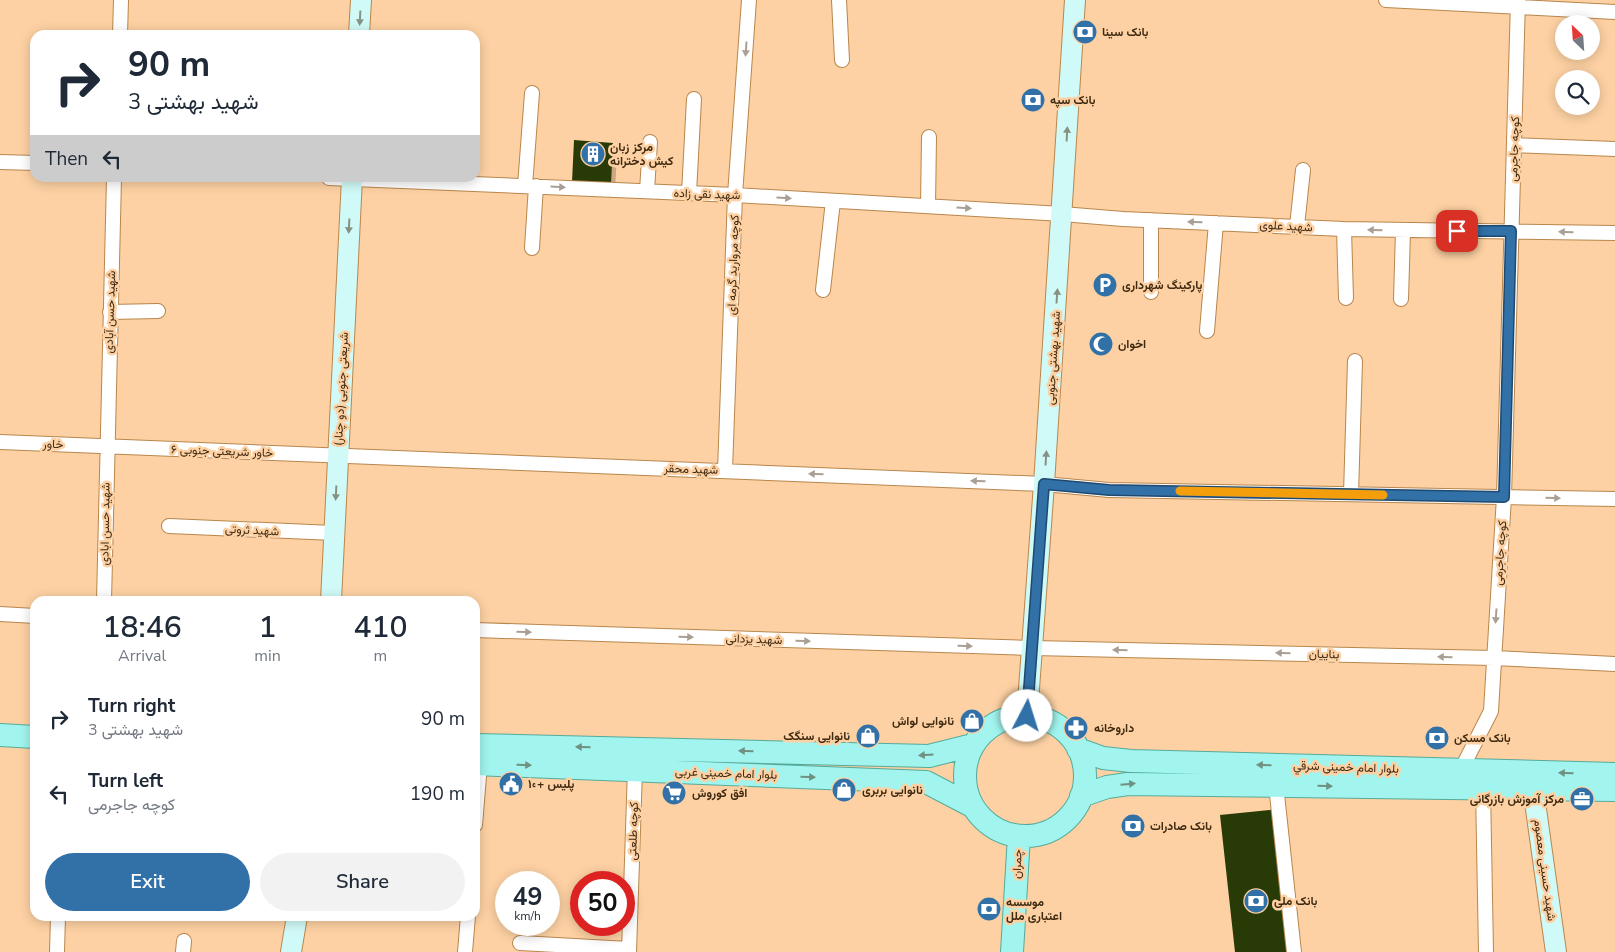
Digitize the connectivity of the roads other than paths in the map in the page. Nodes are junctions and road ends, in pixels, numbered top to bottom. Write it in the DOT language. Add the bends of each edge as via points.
graph roads {
  1 [pos="121,0"];
  2 [pos="361,0"];
  3 [pos="749,0"];
  4 [pos="839,0"];
  5 [pos="1075,0"];
  6 [pos="1386,0"];
  7 [pos="1518,4"];
  8 [pos="1615,12"];
  9 [pos="120,30"];
  10 [pos="359,30"];
  11 [pos="842,60"];
  12 [pos="532,93"];
  13 [pos="694,99"];
  14 [pos="929,136"];
  15 [pos="650,142"];
  16 [pos="1514,145"];
  17 [pos="1615,149"];
  18 [pos="0,162"];
  19 [pos="30,164"];
  20 [pos="1303,170"];
  21 [pos="114,182"];
  22 [pos="352,182"];
  23 [pos="441,182"];
  24 [pos="530,186"];
  25 [pos="647,191"];
  26 [pos="689,193"];
  27 [pos="735,195"];
  28 [pos="833,201"];
  29 [pos="928,206"];
  30 [pos="1062,214"];
  31 [pos="1151,220"];
  32 [pos="1216,223"];
  33 [pos="1297,226"];
  34 [pos="1344,230"];
  35 [pos="1403,231"];
  36 [pos="1511,231"];
  37 [pos="1615,233"];
  38 [pos="532,248"];
  39 [pos="823,290"];
  40 [pos="1151,292"];
  41 [pos="1346,298"];
  42 [pos="1400,299"];
  43 [pos="158,311"];
  44 [pos="110,312"];
  45 [pos="1208,331"];
  46 [pos="1356,361"];
  47 [pos="0,442"];
  48 [pos="106,446"];
  49 [pos="338,455"];
  50 [pos="725,470"];
  51 [pos="1044,484"];
  52 [pos="1351,494"];
  53 [pos="1504,497"];
  54 [pos="1615,499"];
  55 [pos="169,526"];
  56 [pos="334,533"];
  57 [pos="104,596"];
  58 [pos="331,596"];
  59 [pos="0,614"];
  60 [pos="30,616"];
  61 [pos="480,630"];
  62 [pos="1033,648"];
  63 [pos="1494,658"];
  64 [pos="1615,664"];
  65 [pos="1027,716"];
  66 [pos="0,736"];
  67 [pos="30,736"];
  68 [pos="973,745"];
  69 [pos="1078,749"];
  70 [pos="0,751"];
  71 [pos="30,751"];
  72 [pos="480,757"];
  73 [pos="480,757"];
  74 [pos="635,769"];
  75 [pos="1461,770"];
  76 [pos="1615,774"];
  77 [pos="1276,785"];
  78 [pos="1483,788"];
  79 [pos="1533,788"];
  80 [pos="1615,790"];
  81 [pos="1081,796"];
  82 [pos="972,806"];
  83 [pos="1019,836"];
  84 [pos="58,921"];
  85 [pos="296,921"];
  86 [pos="468,921"];
  87 [pos="520,943"];
  88 [pos="629,951"];
  89 [pos="56,952"];
  90 [pos="291,952"];
  91 [pos="465,952"];
  92 [pos="1012,952"];
  93 [pos="1294,952"];
  94 [pos="1486,952"];
  95 [pos="1556,952"];
  1 -- 9 [label="street"];
  2 -- 10 [label="main road, one-way"];
  3 -- 27 [label="street, کوچه مروارید گرمه ای, one-way"];
  4 -- 11 [label="street"];
  30 -- 5 [label="main road, شهید بهشتی جنوبی, one-way"];
  6 -- 7 [label="street"];
  7 -- 8 [label="street"];
  7 -- 16 [label="street, کوچه جاجرمی"];
  12 -- 24 [label="street"];
  13 -- 26 [label="street"];
  14 -- 29 [label="street"];
  15 -- 25 [label="street"];
  16 -- 17 [label="street"];
  16 -- 36 [label="street, کوچه جاجرمی"];
  18 -- 19 [label="street"];
  20 -- 33 [label="street"];
  21 -- 44 [label="street, شهید حسن آبادی"];
  22 -- 49 [label="main road, شریعتی جنوبی (دو چنار), one-way"];
  23 -- 24 [label="street, شهید نقی زاده"];
  24 -- 25 [label="street, شهید نقی زاده, one-way"];
  24 -- 38 [label="street"];
  25 -- 26 [label="street, شهید نقی زاده"];
  26 -- 27 [label="street, شهید نقی زاده"];
  27 -- 28 [label="street, شهید نقی زاده, one-way"];
  27 -- 50 [label="street, کوچه مروارید گرمه ای"];
  28 -- 29 [label="street, شهید نقی زاده"];
  28 -- 39 [label="street"];
  29 -- 30 [label="street, شهید نقی زاده, one-way"];
  30 -- 31 [label="street, شهید علوی"];
  51 -- 30 [label="main road, شهید بهشتی جنوبی, one-way"];
  32 -- 31 [label="street, شهید علوی, one-way"];
  31 -- 40 [label="street"];
  32 -- 33 [label="street, شهید علوی"];
  32 -- 45 [label="street"];
  33 -- 34 [label="street, شهید علوی"];
  35 -- 34 [label="street, شهید علوی, one-way"];
  34 -- 41 [label="street"];
  35 -- 36 [label="street, شهید علوی"];
  35 -- 42 [label="street"];
  37 -- 36 [label="street, شهید علوی, one-way"];
  36 -- 53 [label="street, کوچه جاجرمی"];
  43 -- 44 [label="street"];
  44 -- 48 [label="street, شهید حسن آبادی"];
  46 -- 52 [label="street"];
  47 -- 48 [label="street, خاور"];
  48 -- 49 [label="street, خاور شریعتی جنوبی ۶"];
  48 -- 57 [label="street, شهید حسن ابادی"];
  49 -- 50 [label="street, شهید محقر"];
  49 -- 56 [label="main road, شریعتی جنوبی (دو چنار), one-way"];
  51 -- 50 [label="street, شهید محقر, one-way"];
  51 -- 52 [label="street, شهید محقر" via="1109,490"];
  51 -- 62 [label="main road, شهید بهشتی جنوبی"];
  52 -- 53 [label="street, شهید محقر"];
  53 -- 54 [label="street, شهید محقر, one-way"];
  53 -- 63 [label="street, کوچه جاجرمی, one-way"];
  55 -- 56 [label="street, شهید ثروتی"];
  56 -- 58 [label="main road, شریعتی جنوبی (دو چنار)"];
  59 -- 60 [label="street"];
  61 -- 62 [label="street, شهید یزدانی, one-way"];
  63 -- 62 [label="street, بناییان, one-way"];
  62 -- 65 [label="main road, شهید بهشتی جنوبی"];
  63 -- 64 [label="street, بناییان"];
  63 -- 75 [label="street, کوچه جاجرمی" via="1490,711"];
  65 -- 68 [label="main road" via="996,723"];
  65 -- 69 [label="main road" via="1057,726"];
  66 -- 67 [label="main road"];
  68 -- 72 [label="main road, بلوار امام خمینی غربی, one-way" via="928,756"];
  68 -- 82 [label="main road" via="964,775"];
  75 -- 69 [label="main road, بلوار امام خمینی شرقي, one-way" via="1131,761 1104,758"];
  69 -- 81 [label="main road" via="1084,764"];
  70 -- 71 [label="main road"];
  73 -- 74 [label="main road, بلوار امام خمینی غربی, one-way"];
  74 -- 82 [label="main road, بلوار امام خمینی غربی, one-way" via="926,782"];
  74 -- 88 [label="street, کوچه طلعتی"];
  76 -- 75 [label="main road, بلوار امام خمینی شرقي, one-way"];
  77 -- 78 [label="main road, بلوار امام خمینی شرقي, one-way"];
  81 -- 77 [label="main road, بلوار امام خمینی شرقي, one-way" via="1128,784"];
  77 -- 93 [label="street"];
  78 -- 79 [label="main road, بلوار امام خمینی شرقي"];
  78 -- 94 [label="street"];
  79 -- 80 [label="main road, بلوار امام خمینی شرقي"];
  79 -- 95 [label="main road, شهید حسینی معصوم"];
  81 -- 83 [label="main road" via="1071,814 1056,827 1038,834"];
  82 -- 83 [label="main road" via="1000,831"];
  83 -- 92 [label="main road, چمران"];
  84 -- 89 [label="street"];
  85 -- 90 [label="main road"];
  86 -- 91 [label="street"];
  87 -- 88 [label="street"];
}
